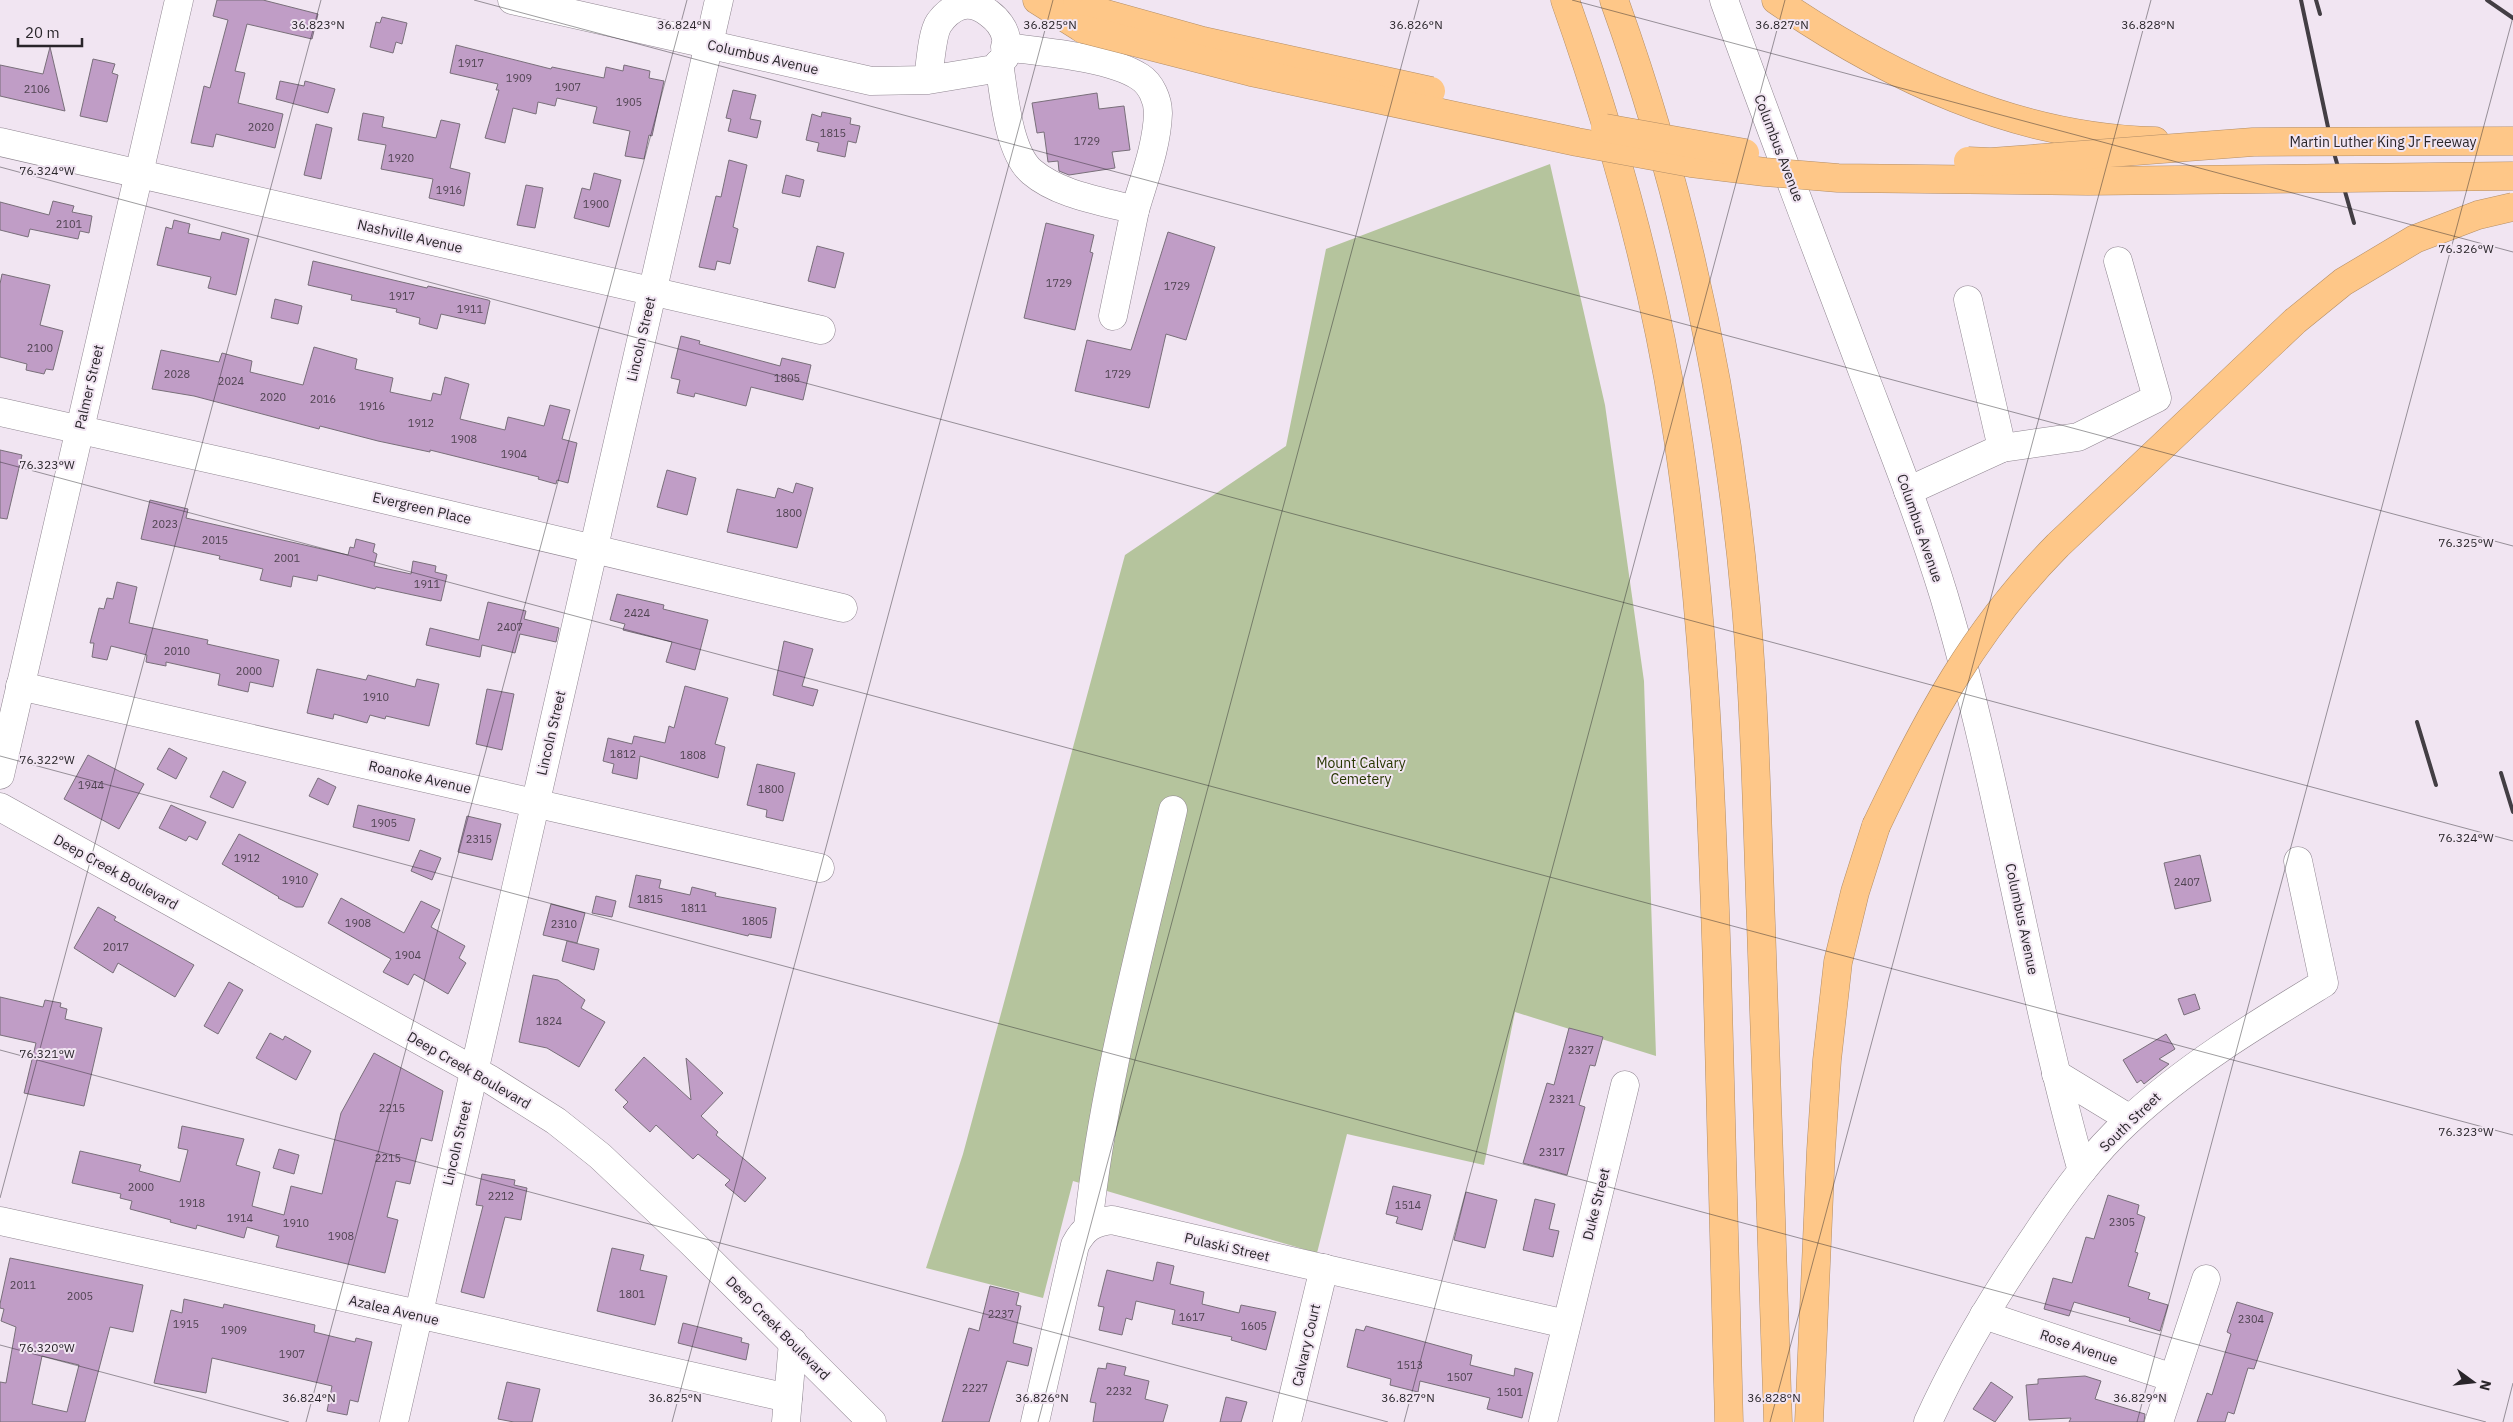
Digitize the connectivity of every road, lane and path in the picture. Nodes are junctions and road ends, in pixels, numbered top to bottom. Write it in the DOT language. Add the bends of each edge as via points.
graph roads {
  1 [pos="178,0"];
  2 [pos="512,0"];
  3 [pos="720,0"];
  4 [pos="1037,0"];
  5 [pos="1549,0"];
  6 [pos="1566,0"];
  7 [pos="1614,0"];
  8 [pos="1724,0"];
  9 [pos="1776,0"];
  10 [pos="1084,13"];
  11 [pos="708,45"];
  12 [pos="1002,55"];
  13 [pos="1592,77"];
  14 [pos="928,80"];
  15 [pos="2513,141"];
  16 [pos="0,142"];
  17 [pos="2254,142"];
  18 [pos="138,175"];
  19 [pos="2513,176"];
  20 [pos="2513,207"];
  21 [pos="1135,210"];
  22 [pos="2118,261"];
  23 [pos="652,293"];
  24 [pos="1968,300"];
  25 [pos="1114,316"];
  26 [pos="821,330"];
  27 [pos="0,412"];
  28 [pos="79,429"];
  29 [pos="2002,448"];
  30 [pos="1908,491"];
  31 [pos="593,548"];
  32 [pos="844,608"];
  33 [pos="20,686"];
  34 [pos="0,775"];
  35 [pos="535,803"];
  36 [pos="0,807"];
  37 [pos="1173,810"];
  38 [pos="2298,861"];
  39 [pos="820,868"];
  40 [pos="474,1071"];
  41 [pos="2056,1074"];
  42 [pos="1625,1085"];
  43 [pos="2130,1119"];
  44 [pos="2082,1171"];
  45 [pos="0,1221"];
  46 [pos="1088,1227"];
  47 [pos="1324,1268"];
  48 [pos="2206,1279"];
  49 [pos="1984,1315"];
  50 [pos="418,1316"];
  51 [pos="1566,1324"];
  52 [pos="792,1342"];
  53 [pos="2173,1378"];
  54 [pos="787,1410"];
  55 [pos="394,1422"];
  56 [pos="872,1422"];
  57 [pos="1035,1422"];
  58 [pos="1288,1422"];
  59 [pos="1543,1422"];
  60 [pos="1729,1422"];
  61 [pos="1778,1422"];
  62 [pos="1809,1422"];
  63 [pos="1928,1422"];
  64 [pos="2159,1422"];
  1 -- 18 [label="street, Palmer Street"];
  2 -- 11 [label="street, Columbus Avenue"];
  3 -- 11 [label="street, Lincoln Street"];
  4 -- 10 [label="highway"];
  5 -- 13 [label="highway"];
  6 -- 13 [label="highway"];
  7 -- 61 [label="highway" via="1655,128 1692,270 1719,403 1746,605 1754,737"];
  8 -- 30 [label="street, Columbus Avenue"];
  9 -- 17 [label="highway, bridge" via="1821,30 1904,77 2011,118 2059,130 2127,140"];
  10 -- 17 [label="highway, bridge" via="1544,116 1783,158 1991,162"];
  10 -- 19 [label="highway, bridge" via="1251,72 1577,142 1691,163 1765,172 1838,178 2088,181"];
  11 -- 14 [label="street, Columbus Avenue" via="871,81"];
  11 -- 23 [label="street, Lincoln Street"];
  12 -- 14 [label="street, Columbus Avenue" via="994,69"];
  12 -- 14 [label="street" via="1006,37 996,19 979,7 961,5 937,25"];
  12 -- 21 [label="street" via="1009,123 1018,152 1031,171 1052,184"];
  12 -- 21 [label="street" via="1072,56 1129,71 1148,84 1154,93 1158,111"];
  13 -- 60 [label="highway" via="1642,256 1662,346 1696,581 1710,768"];
  15 -- 17 [label="highway, Martin Luther King Jr Freeway, bridge"];
  16 -- 18 [label="street, Nashville Avenue"];
  18 -- 23 [label="street, Nashville Avenue"];
  18 -- 28 [label="street, Palmer Street"];
  20 -- 62 [label="highway, bridge" via="2478,214 2415,239 2343,282 2295,321 2027,576 1956,672 1917,738 1876,826 1854,892 1838,962 1827,1060"];
  21 -- 25 [label="street"];
  22 -- 29 [label="street" via="2157,398 2078,437"];
  23 -- 26 [label="street, Nashville Avenue"];
  23 -- 31 [label="street, Lincoln Street"];
  24 -- 29 [label="street"];
  27 -- 28 [label="street, Evergreen Place"];
  28 -- 31 [label="street, Evergreen Place"];
  28 -- 33 [label="street, Palmer Street"];
  29 -- 30 [label="street"];
  30 -- 41 [label="street, Columbus Avenue" via="1943,595 1972,700"];
  31 -- 32 [label="street, Evergreen Place"];
  31 -- 35 [label="street, Lincoln Street"];
  33 -- 34 [label="street, Palmer Street"];
  33 -- 35 [label="street, Roanoke Avenue"];
  35 -- 39 [label="street, Roanoke Avenue"];
  35 -- 40 [label="street, Lincoln Street"];
  36 -- 40 [label="street, Deep Creek Boulevard"];
  37 -- 46 [label="street" via="1107,1094 1095,1160"];
  38 -- 43 [label="street, South Street" via="2324,984 2204,1060"];
  40 -- 50 [label="street, Lincoln Street"];
  40 -- 52 [label="street, Deep Creek Boulevard" via="556,1121 600,1156"];
  41 -- 43 [label="street"];
  41 -- 44 [label="street, Columbus Avenue"];
  42 -- 51 [label="street, Duke Street"];
  43 -- 44 [label="street, South Street"];
  44 -- 49 [label="street, South Street"];
  45 -- 50 [label="street, Azalea Avenue"];
  46 -- 47 [label="street, Pulaski Street" via="1112,1220"];
  46 -- 57 [label="street" via="1075,1245"];
  47 -- 51 [label="street, Pulaski Street"];
  47 -- 58 [label="street, Calvary Court"];
  48 -- 53 [label="street"];
  49 -- 53 [label="street, Rose Avenue"];
  49 -- 63 [label="street, South Street"];
  50 -- 54 [label="street, Azalea Avenue"];
  50 -- 55 [label="street, Lincoln Street"];
  51 -- 59 [label="street, Duke Street"];
  52 -- 54 [label="street"];
  52 -- 56 [label="street, Deep Creek Boulevard"];
  53 -- 64 [label="street"];
}
